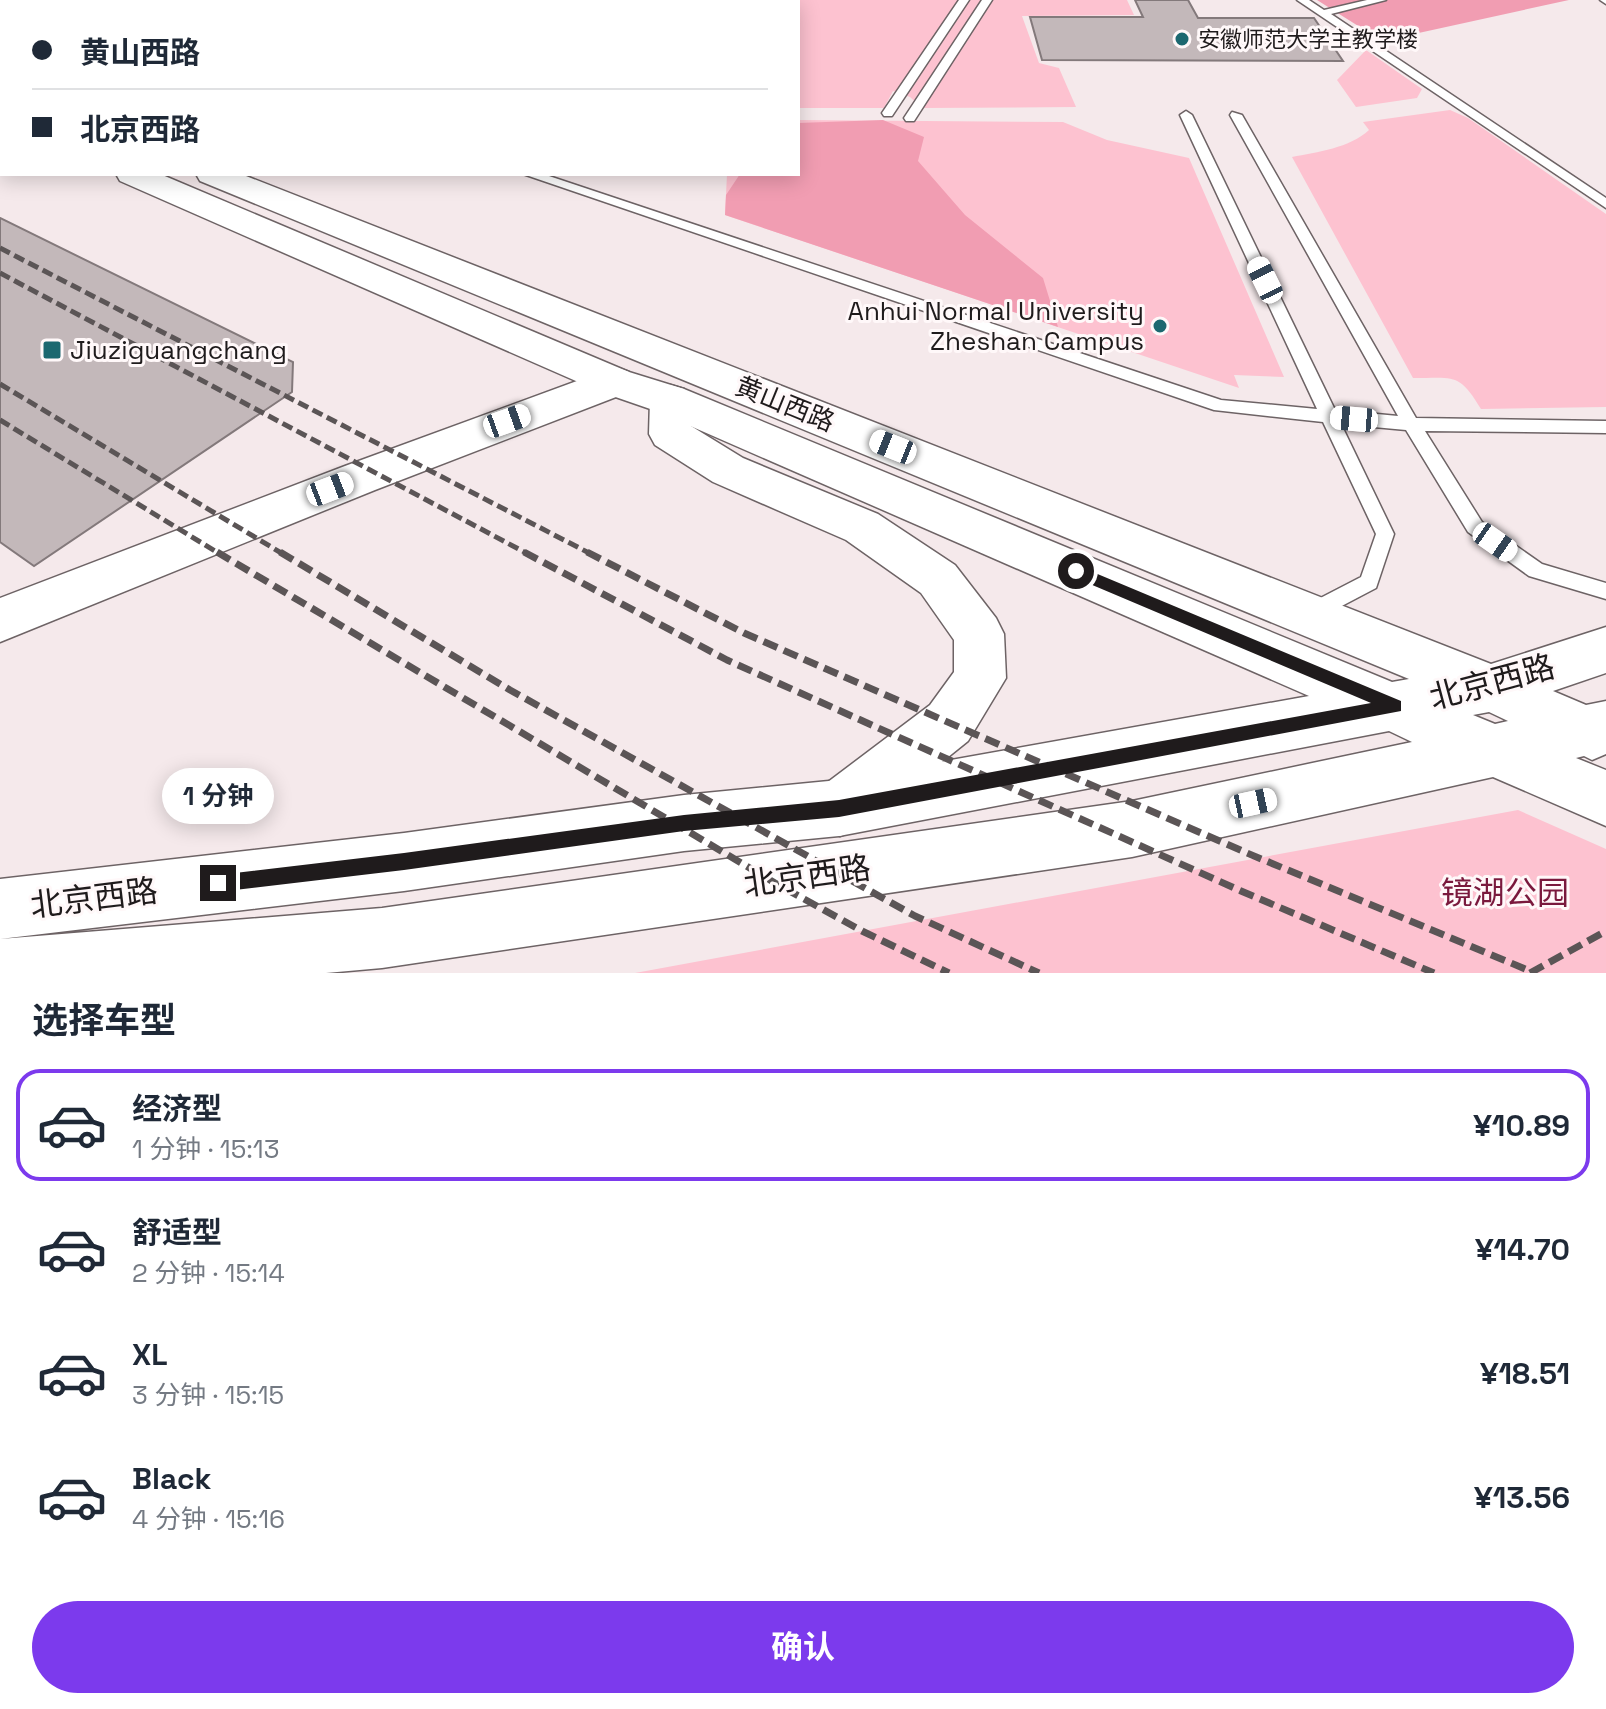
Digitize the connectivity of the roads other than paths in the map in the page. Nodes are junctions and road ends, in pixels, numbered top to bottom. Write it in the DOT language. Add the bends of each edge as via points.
graph roads {
  1 [pos="964,0"];
  2 [pos="987,0"];
  3 [pos="1302,0"];
  4 [pos="1381,0"];
  5 [pos="1323,13"];
  6 [pos="888,113"];
  7 [pos="1186,115"];
  8 [pos="1236,115"];
  9 [pos="910,118"];
  10 [pos="137,176"];
  11 [pos="217,176"];
  12 [pos="536,176"];
  13 [pos="1606,204"];
  14 [pos="615,382"];
  15 [pos="670,400"];
  16 [pos="1331,418"];
  17 [pos="1411,424"];
  18 [pos="1606,427"];
  19 [pos="1606,591"];
  20 [pos="1307,614"];
  21 [pos="0,620"];
  22 [pos="1606,650"];
  23 [pos="1491,688"];
  24 [pos="1395,706"];
  25 [pos="1599,733"];
  26 [pos="1496,752"];
  27 [pos="1606,798"];
  28 [pos="839,808"];
  29 [pos="0,909"];
  30 [pos="0,970"];
  1 -- 6 [label="lane"];
  2 -- 9 [label="lane"];
  3 -- 5 [label="lane"];
  4 -- 5 [label="lane"];
  5 -- 13 [label="lane"];
  7 -- 16 [label="lane"];
  8 -- 17 [label="lane"];
  10 -- 14 [label="main road, 黄山西路"];
  11 -- 20 [label="main road, 黄山西路"];
  12 -- 16 [label="lane" via="1220,406"];
  14 -- 15 [label="main road, 黄山西路"];
  14 -- 21 [label="main road"];
  15 -- 24 [label="main road, 黄山西路"];
  15 -- 28 [label="main road" via="670,434 728,470 862,527 938,579 979,634 980,678 949,723"];
  16 -- 17 [label="lane"];
  16 -- 20 [label="lane" via="1385,534 1369,582"];
  17 -- 18 [label="lane"];
  17 -- 19 [label="lane" via="1475,527 1536,570"];
  20 -- 23 [label="main road, 黄山西路"];
  22 -- 23 [label="main road, 北京西路"];
  23 -- 24 [label="main road, 北京西路"];
  23 -- 25 [label="main road, 黄山西路"];
  24 -- 26 [label="main road, 黄山西路"];
  24 -- 28 [label="main road, 北京西路"];
  25 -- 26 [label="main road, 北京西路"];
  26 -- 27 [label="main road, 黄山西路"];
  26 -- 30 [label="main road, 北京西路" via="1132,829 382,938"];
  28 -- 29 [label="main road, 北京西路"];
}
